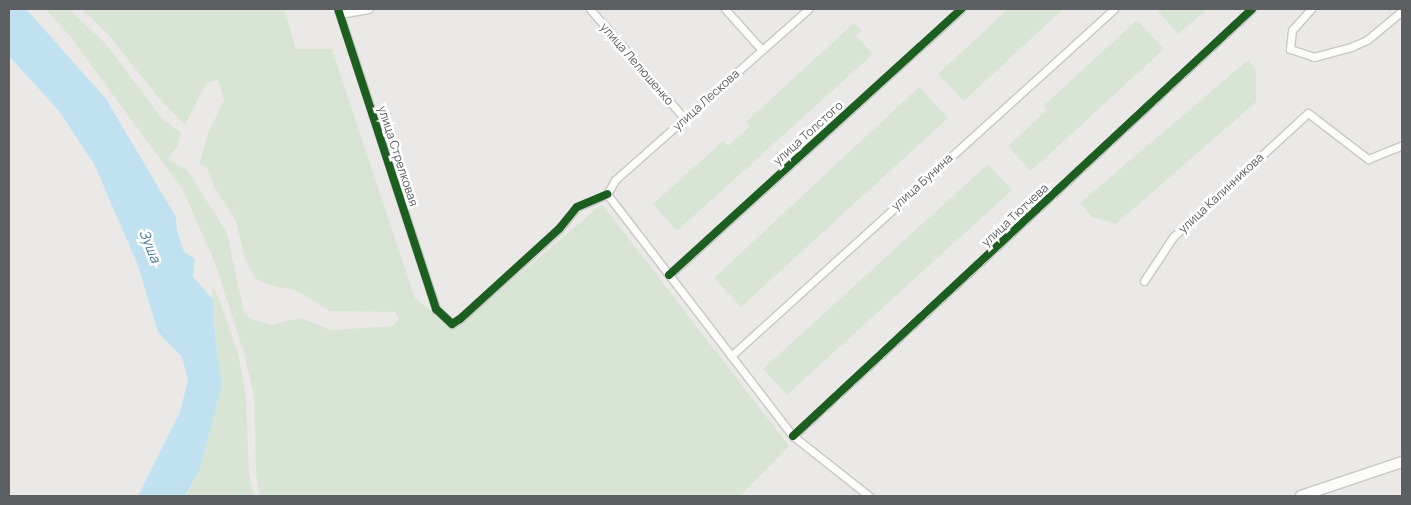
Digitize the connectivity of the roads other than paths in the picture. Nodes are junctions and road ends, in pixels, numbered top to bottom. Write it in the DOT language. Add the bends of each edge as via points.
graph roads {
  1 [pos="369,9"];
  2 [pos="590,9"];
  3 [pos="725,9"];
  4 [pos="808,9"];
  5 [pos="961,9"];
  6 [pos="1114,9"];
  7 [pos="1252,9"];
  8 [pos="1310,9"];
  9 [pos="339,11"];
  10 [pos="1402,11"];
  11 [pos="762,50"];
  12 [pos="685,119"];
  13 [pos="1402,146"];
  14 [pos="607,194"];
  15 [pos="669,274"];
  16 [pos="1144,281"];
  17 [pos="731,356"];
  18 [pos="792,436"];
  19 [pos="1402,462"];
  20 [pos="868,496"];
  21 [pos="1301,496"];
  1 -- 9 [label="street"];
  2 -- 12 [label="street, улица Лелюшенко"];
  3 -- 11 [label="street"];
  4 -- 11 [label="street, улица Лескова"];
  5 -- 15 [label="street, улица Толстого"];
  6 -- 17 [label="street, улица Бунина"];
  7 -- 18 [label="street, улица Тютчева"];
  8 -- 10 [label="street" via="1292,30 1290,49 1314,57 1367,40"];
  9 -- 14 [label="street, улица Стрелковая" via="436,309 452,324 559,229 577,207"];
  11 -- 12 [label="street, улица Лескова"];
  12 -- 14 [label="street, улица Лескова" via="616,180"];
  13 -- 16 [label="street, улица Калинникова" via="1368,159 1308,113 1173,237"];
  14 -- 15 [label="street"];
  15 -- 17 [label="street"];
  17 -- 18 [label="street"];
  18 -- 20 [label="street"];
  19 -- 21 [label="main road"];
}
